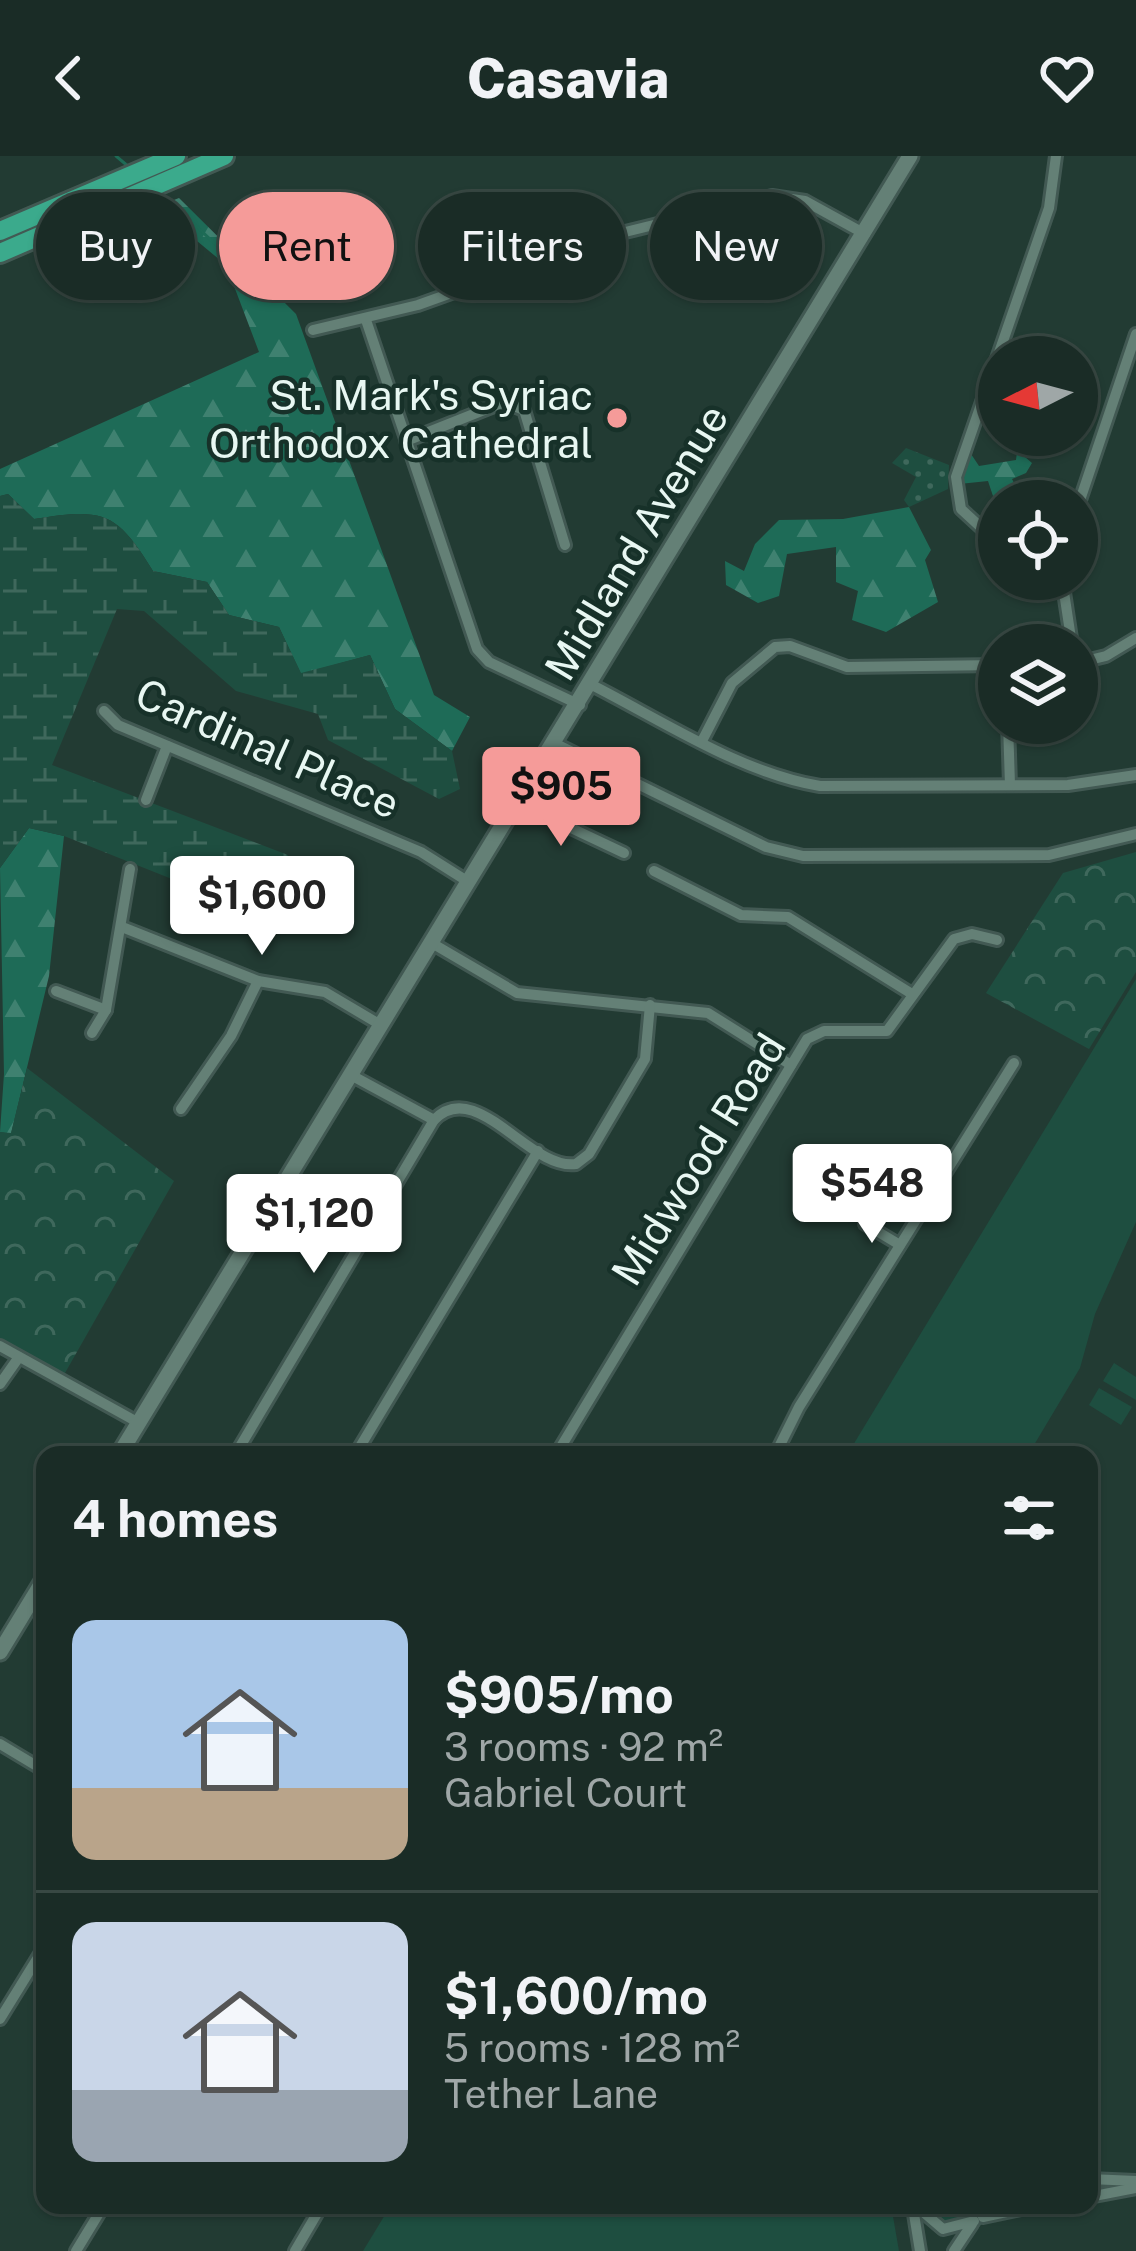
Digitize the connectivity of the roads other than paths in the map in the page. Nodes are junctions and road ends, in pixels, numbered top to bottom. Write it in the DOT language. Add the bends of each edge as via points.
graph roads {
  1 [pos="176,156"];
  2 [pos="224,156"];
  3 [pos="910,156"];
  4 [pos="1056,156"];
  5 [pos="0,231"];
  6 [pos="865,234"];
  7 [pos="0,253"];
  8 [pos="365,320"];
  9 [pos="313,330"];
  10 [pos="1136,334"];
  11 [pos="406,441"];
  12 [pos="1087,480"];
  13 [pos="978,525"];
  14 [pos="565,544"];
  15 [pos="1136,638"];
  16 [pos="1098,658"];
  17 [pos="978,664"];
  18 [pos="592,685"];
  19 [pos="580,705"];
  20 [pos="104,711"];
  21 [pos="702,741"];
  22 [pos="556,744"];
  23 [pos="1009,744"];
  24 [pos="167,746"];
  25 [pos="1136,776"];
  26 [pos="1010,785"];
  27 [pos="146,800"];
  28 [pos="518,802"];
  29 [pos="1136,834"];
  30 [pos="624,853"];
  31 [pos="130,869"];
  32 [pos="654,871"];
  33 [pos="467,881"];
  34 [pos="122,927"];
  35 [pos="997,940"];
  36 [pos="430,942"];
  37 [pos="258,981"];
  38 [pos="56,991"];
  39 [pos="912,994"];
  40 [pos="650,1005"];
  41 [pos="106,1010"];
  42 [pos="379,1024"];
  43 [pos="92,1033"];
  44 [pos="1014,1063"];
  45 [pos="791,1065"];
  46 [pos="349,1074"];
  47 [pos="181,1109"];
  48 [pos="434,1120"];
  49 [pos="538,1151"];
  50 [pos="865,1225"];
  51 [pos="900,1245"];
  52 [pos="0,1346"];
  53 [pos="19,1357"];
  54 [pos="0,1384"];
  55 [pos="139,1423"];
  56 [pos="125,1446"];
  57 [pos="240,1446"];
  58 [pos="360,1446"];
  59 [pos="561,1446"];
  60 [pos="780,1446"];
  61 [pos="36,1593"];
  62 [pos="0,1652"];
  63 [pos="0,1744"];
  64 [pos="36,1766"];
  65 [pos="36,1961"];
  66 [pos="0,2019"];
  67 [pos="1098,2180"];
  68 [pos="1136,2184"];
  69 [pos="1098,2195"];
  70 [pos="99,2214"];
  71 [pos="317,2214"];
  72 [pos="915,2214"];
  73 [pos="920,2214"];
  74 [pos="984,2214"];
  75 [pos="1000,2214"];
  76 [pos="978,2219"];
  77 [pos="958,2248"];
  78 [pos="76,2251"];
  79 [pos="295,2251"];
  80 [pos="920,2251"];
  1 -- 5 [label="highway"];
  2 -- 7 [label="highway"];
  3 -- 6 [label="street, Midland Avenue"];
  4 -- 13 [label="street" via="1049,208 956,477 961,509"];
  6 -- 8 [label="street" via="805,201 772,196 571,248"];
  6 -- 18 [label="street, Midland Avenue"];
  8 -- 9 [label="street"];
  8 -- 11 [label="street"];
  10 -- 12 [label="street"];
  11 -- 14 [label="street" via="504,402 517,404"];
  11 -- 19 [label="street" via="477,649"];
  15 -- 16 [label="street"];
  17 -- 21 [label="street" via="847,667 776,647 732,683"];
  18 -- 19 [label="street, Midland Avenue"];
  18 -- 21 [label="street"];
  19 -- 22 [label="street, Midland Avenue"];
  20 -- 24 [label="street, Cardinal Place"];
  21 -- 26 [label="street" via="820,786"];
  22 -- 28 [label="street, Midland Avenue"];
  22 -- 29 [label="street" via="766,847 803,856 1049,855"];
  23 -- 26 [label="street"];
  24 -- 27 [label="street"];
  24 -- 33 [label="street, Cardinal Place" via="421,852"];
  25 -- 26 [label="street"];
  28 -- 30 [label="street"];
  28 -- 33 [label="street, Midland Avenue"];
  31 -- 34 [label="street"];
  32 -- 39 [label="street" via="741,915 788,917"];
  33 -- 36 [label="street, Midland Avenue"];
  34 -- 37 [label="street"];
  34 -- 41 [label="street"];
  35 -- 39 [label="street, Midwood Road" via="954,939"];
  36 -- 40 [label="street" via="517,993"];
  36 -- 42 [label="street, Midland Avenue"];
  37 -- 42 [label="street" via="326,992"];
  37 -- 47 [label="street"];
  38 -- 41 [label="street"];
  39 -- 45 [label="street, Midwood Road" via="887,1031 824,1031 807,1039"];
  40 -- 45 [label="street" via="722,1019"];
  40 -- 49 [label="street" via="645,1059 589,1154 561,1165"];
  41 -- 43 [label="street"];
  42 -- 46 [label="street, Midland Avenue"];
  44 -- 51 [label="street"];
  45 -- 59 [label="street, Midwood Road"];
  46 -- 48 [label="street"];
  46 -- 55 [label="street, Midland Avenue"];
  48 -- 49 [label="street" via="463,1107"];
  48 -- 57 [label="street"];
  49 -- 58 [label="street"];
  50 -- 51 [label="street"];
  51 -- 60 [label="street"];
  52 -- 53 [label="street"];
  53 -- 54 [label="street"];
  53 -- 55 [label="street"];
  55 -- 56 [label="street, Midland Avenue"];
  61 -- 62 [label="street"];
  63 -- 64 [label="street"];
  65 -- 66 [label="street"];
  67 -- 68 [label="street"];
  68 -- 69 [label="street"];
  70 -- 78 [label="street"];
  71 -- 79 [label="street"];
  72 -- 80 [label="street"];
  73 -- 76 [label="street" via="943,2229"];
  74 -- 76 [label="street"];
  75 -- 76 [label="street"];
  76 -- 77 [label="street"];
}
